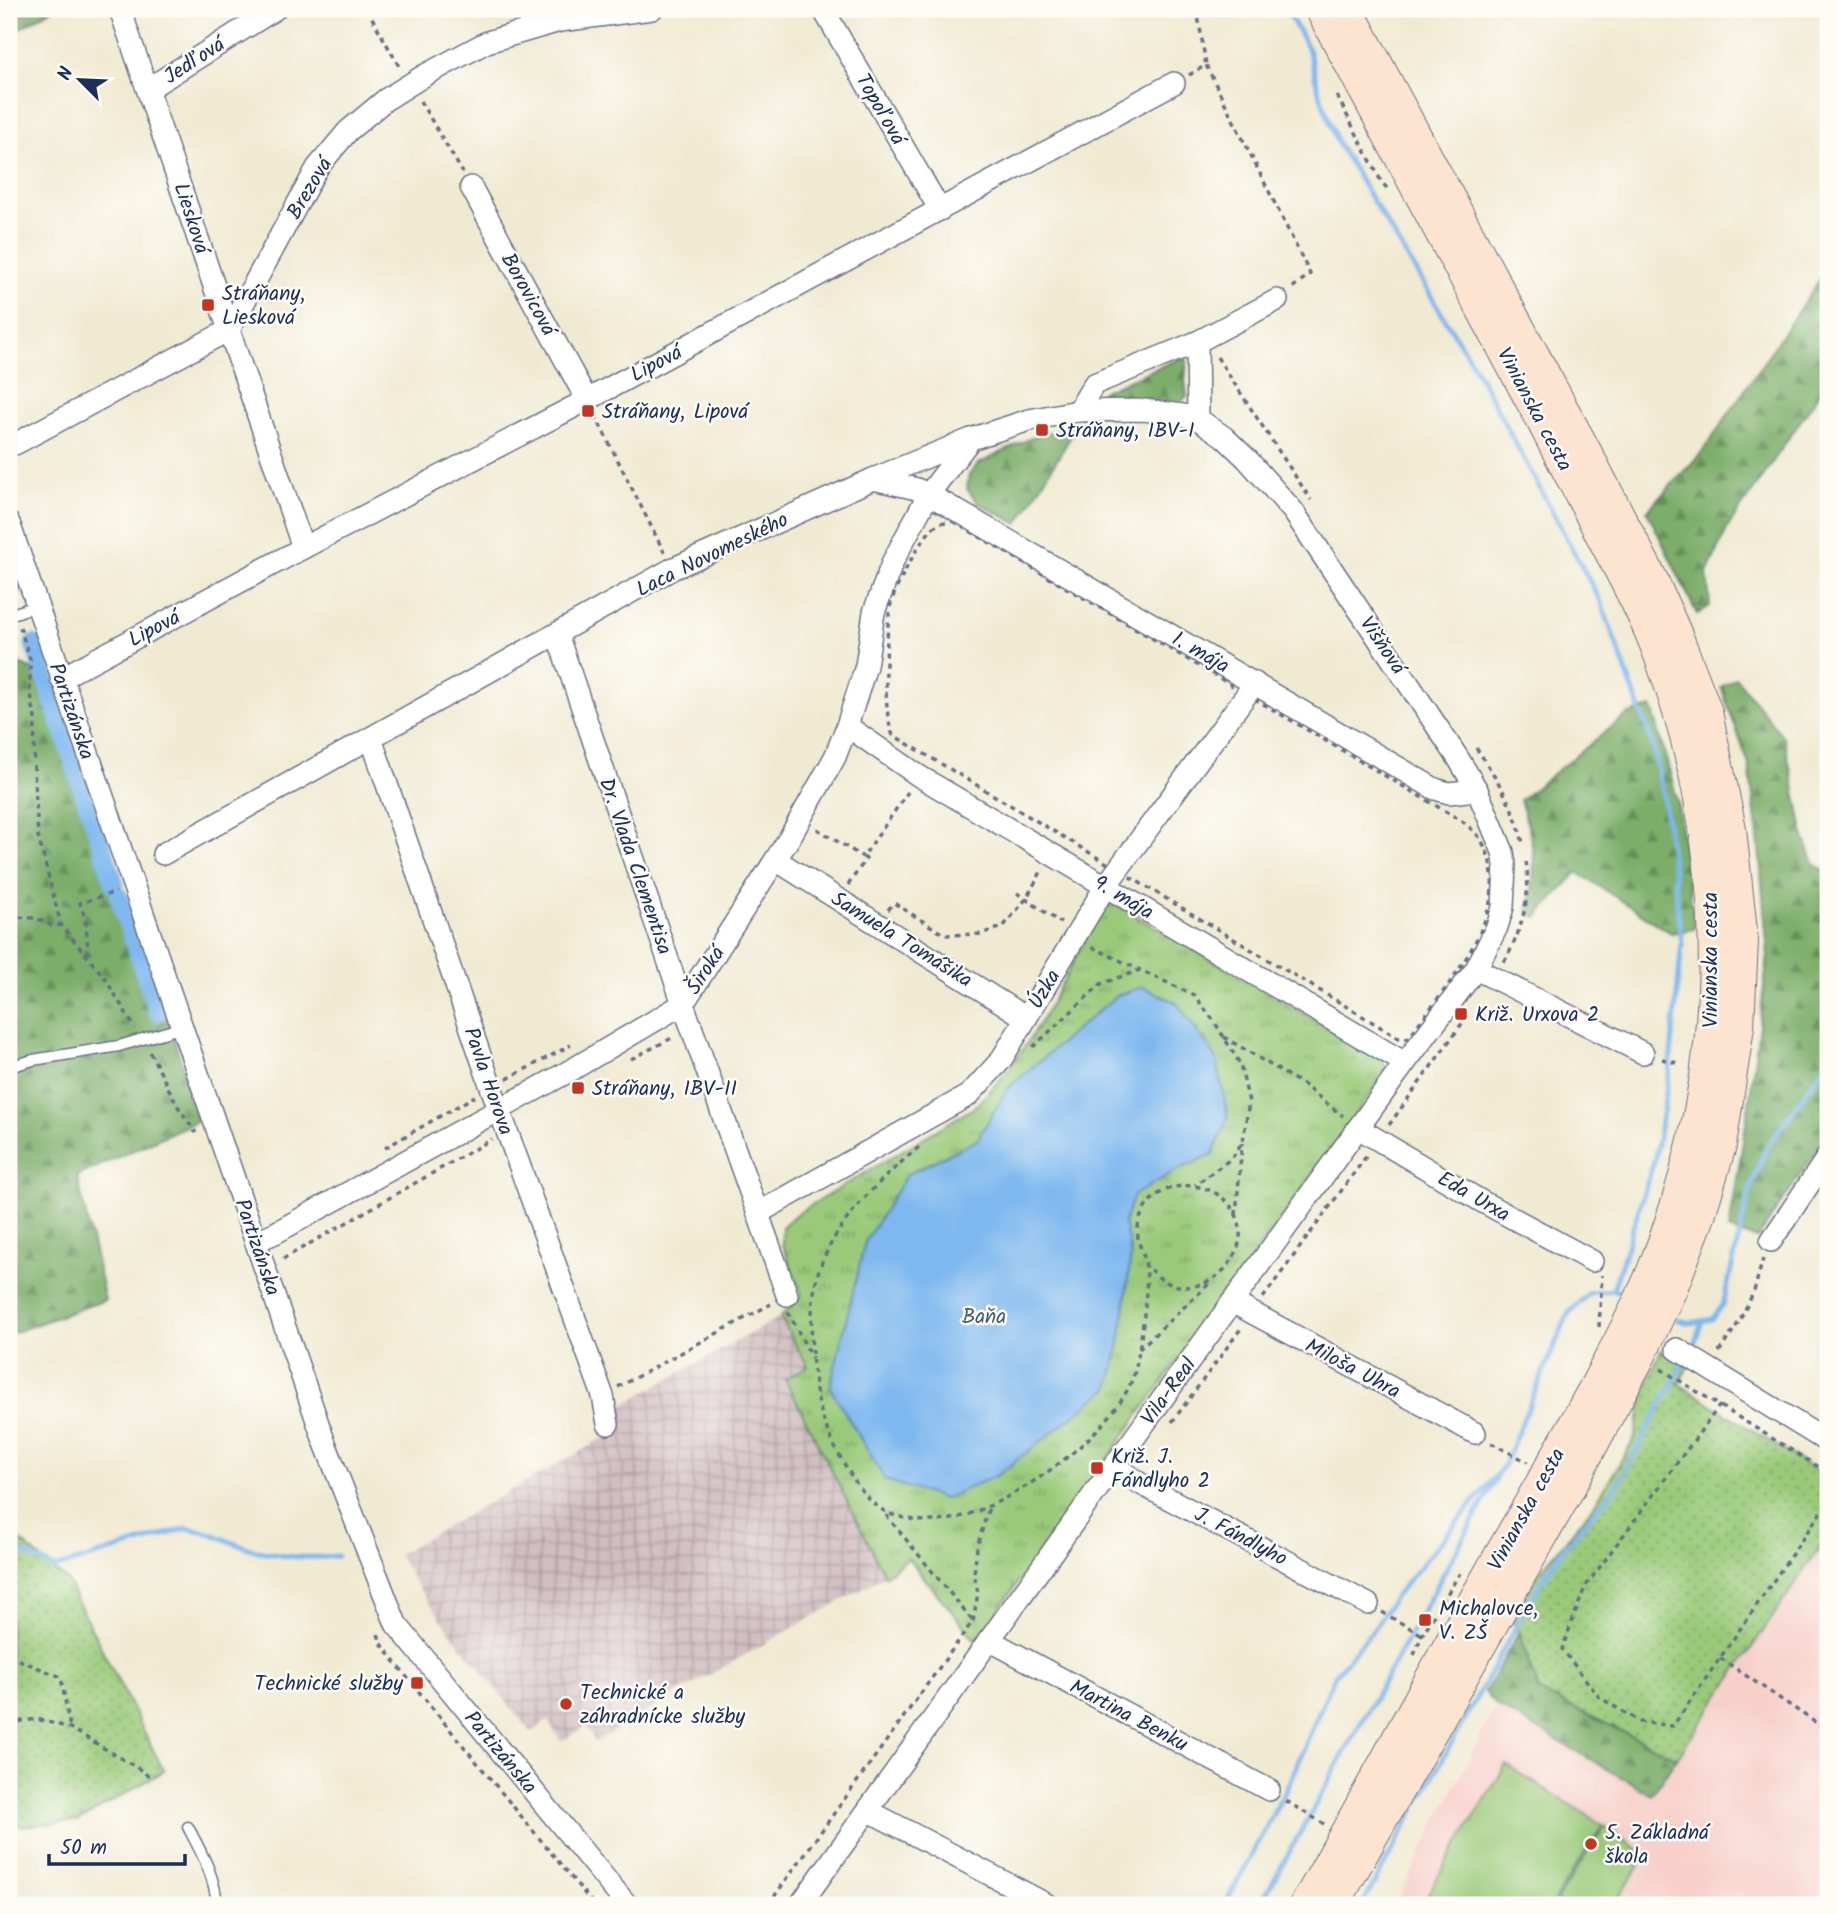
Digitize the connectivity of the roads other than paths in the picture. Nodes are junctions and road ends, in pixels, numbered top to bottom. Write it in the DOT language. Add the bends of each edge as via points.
graph roads {
  1 [pos="120,9"];
  2 [pos="275,9"];
  3 [pos="652,9"];
  4 [pos="822,9"];
  5 [pos="1320,9"];
  6 [pos="1348,9"];
  7 [pos="1174,83"];
  8 [pos="148,89"];
  9 [pos="471,187"];
  10 [pos="940,210"];
  11 [pos="1277,300"];
  12 [pos="229,330"];
  13 [pos="1200,340"];
  14 [pos="587,400"];
  15 [pos="1078,411"];
  16 [pos="1198,419"];
  17 [pos="971,439"];
  18 [pos="15,444"];
  19 [pos="873,479"];
  20 [pos="928,495"];
  21 [pos="9,523"];
  22 [pos="303,548"];
  23 [pos="36,606"];
  24 [pos="9,615"];
  25 [pos="557,634"];
  26 [pos="61,678"];
  27 [pos="1255,683"];
  28 [pos="848,726"];
  29 [pos="371,738"];
  30 [pos="1477,790"];
  31 [pos="163,854"];
  32 [pos="776,860"];
  33 [pos="1105,887"];
  34 [pos="1503,906"];
  35 [pos="1485,974"];
  36 [pos="682,1004"];
  37 [pos="1027,1018"];
  38 [pos="183,1027"];
  39 [pos="1649,1055"];
  40 [pos="1405,1063"];
  41 [pos="9,1067"];
  42 [pos="499,1110"];
  43 [pos="1358,1128"];
  44 [pos="1828,1156"];
  45 [pos="758,1213"];
  46 [pos="256,1241"];
  47 [pos="1771,1241"];
  48 [pos="1597,1267"];
  49 [pos="787,1295"];
  50 [pos="1232,1302"];
  51 [pos="1677,1349"];
  52 [pos="607,1424"];
  53 [pos="1483,1438"];
  54 [pos="1828,1442"];
  55 [pos="1115,1465"];
  56 [pos="1368,1604"];
  57 [pos="989,1640"];
  58 [pos="1269,1790"];
  59 [pos="869,1811"];
  60 [pos="188,1827"];
  61 [pos="217,1905"];
  62 [pos="627,1905"];
  63 [pos="800,1905"];
  64 [pos="1048,1905"];
  65 [pos="1305,1905"];
  66 [pos="1334,1905"];
  1 -- 8 [label="street, Liesková"];
  2 -- 8 [label="street, Jedľová"];
  3 -- 12 [label="street, Brezová" via="560,21 487,42 385,100 348,131 317,168"];
  4 -- 10 [label="street, Topoľová"];
  5 -- 65 [label="main road, Vinianska cesta" via="1561,459 1657,651 1680,715 1707,833 1714,943 1713,1008 1697,1124 1676,1206 1650,1276 1617,1345"];
  6 -- 66 [label="main road, Vinianska cesta" via="1587,453 1678,637 1710,725 1731,829 1743,941 1736,1050 1721,1146 1672,1289 1571,1486"];
  7 -- 10 [label="street, Lipová"];
  8 -- 12 [label="street, Liesková"];
  9 -- 14 [label="street, Borovicová"];
  10 -- 14 [label="street, Lipová"];
  11 -- 13 [label="street"];
  12 -- 18 [label="street"];
  12 -- 22 [label="street, Liesková"];
  13 -- 15 [label="street" via="1094,384"];
  13 -- 16 [label="street"];
  14 -- 22 [label="street, Lipová"];
  15 -- 16 [label="street, Višňová" via="1144,410"];
  15 -- 17 [label="street, Laca Novomeského" via="1029,420"];
  16 -- 30 [label="street, Višňová" via="1247,459 1293,511"];
  17 -- 19 [label="street, Laca Novomeského"];
  17 -- 20 [label="street, Široká"];
  19 -- 20 [label="street, 1. mája"];
  19 -- 25 [label="street, Laca Novomeského" via="672,569"];
  20 -- 27 [label="street, 1. mája"];
  20 -- 28 [label="street, Široká" via="893,561 874,612 866,666"];
  21 -- 23 [label="street, Partizánska"];
  22 -- 26 [label="street, Lipová"];
  23 -- 24 [label="lane"];
  23 -- 26 [label="street, Partizánska"];
  25 -- 29 [label="street, Laca Novomeského"];
  25 -- 36 [label="street, Dr. Vlada Clementisa"];
  26 -- 38 [label="street, Partizánska"];
  27 -- 30 [label="street, 1. mája" via="1435,789 1449,793"];
  27 -- 33 [label="street, Úzka"];
  28 -- 32 [label="street, Široká"];
  28 -- 33 [label="street, 9. mája" via="919,776"];
  29 -- 31 [label="street, Laca Novomeského"];
  29 -- 42 [label="street, Pavla Horova"];
  30 -- 34 [label="street, Višňová" via="1503,852"];
  32 -- 36 [label="street, Široká"];
  32 -- 37 [label="street, Samuela Tomášika"];
  33 -- 37 [label="street, Úzka"];
  33 -- 40 [label="street, 9. mája"];
  34 -- 35 [label="street, Vila-Real"];
  35 -- 39 [label="street"];
  35 -- 40 [label="street, Vila-Real"];
  36 -- 42 [label="street, Široká"];
  36 -- 45 [label="street, Dr. Vlada Clementisa"];
  37 -- 45 [label="street, Úzka" via="1002,1060 969,1094"];
  38 -- 41 [label="lane" via="118,1046"];
  38 -- 46 [label="street, Partizánska"];
  40 -- 43 [label="street, Vila-Real"];
  42 -- 46 [label="street, Široká"];
  42 -- 52 [label="street, Pavla Horova" via="603,1396"];
  43 -- 48 [label="street, Eda Urxa"];
  43 -- 50 [label="street, Vila-Real"];
  44 -- 47 [label="street"];
  45 -- 49 [label="street, Dr. Vlada Clementisa"];
  46 -- 62 [label="street, Partizánska" via="323,1438 396,1624"];
  50 -- 53 [label="street, Miloša Uhra"];
  50 -- 55 [label="street, Vila-Real"];
  51 -- 54 [label="street"];
  55 -- 56 [label="street, J. Fándlyho" via="1139,1483"];
  55 -- 57 [label="street, Vila-Real"];
  57 -- 58 [label="street, Martina Benku"];
  57 -- 59 [label="street, Vila-Real"];
  59 -- 63 [label="street, Vila-Real"];
  59 -- 64 [label="street"];
  60 -- 61 [label="lane" via="209,1868"];
}
